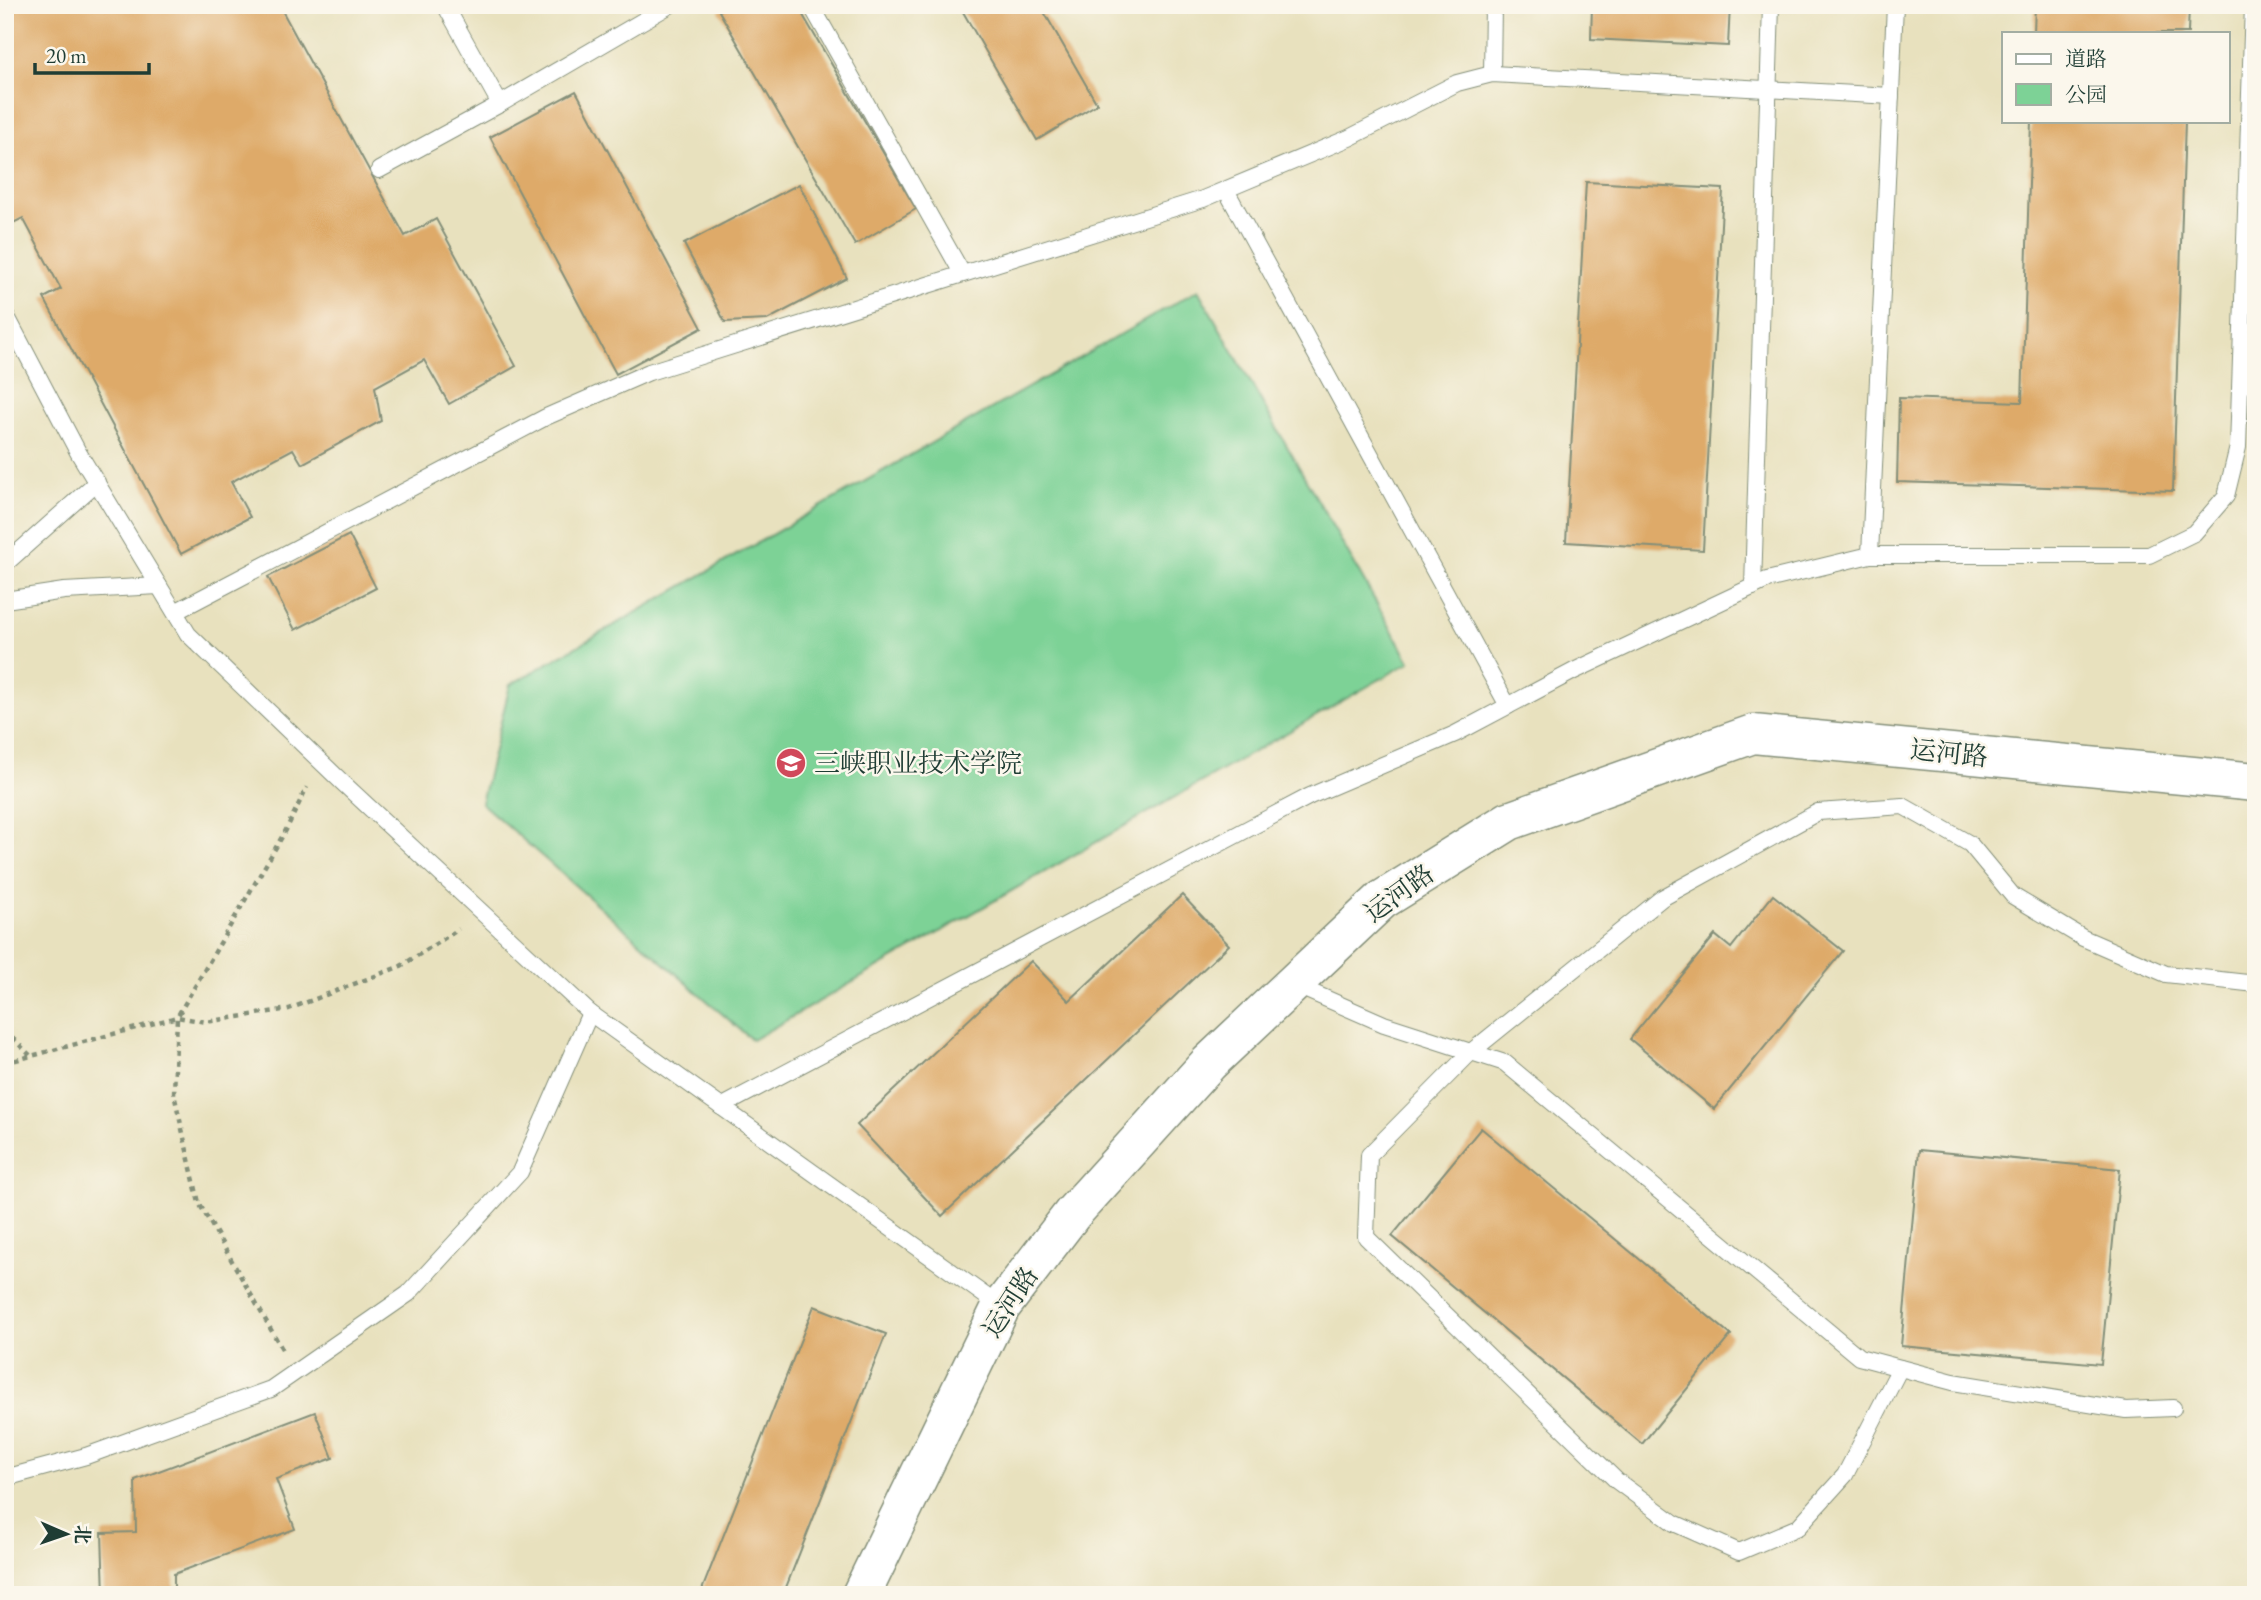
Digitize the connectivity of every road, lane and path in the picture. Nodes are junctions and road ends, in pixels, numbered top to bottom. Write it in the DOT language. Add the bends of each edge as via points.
graph roads {
  1 [pos="445,5"];
  2 [pos="670,5"];
  3 [pos="811,5"];
  4 [pos="1493,5"];
  5 [pos="1771,5"];
  6 [pos="1895,5"];
  7 [pos="2253,5"];
  8 [pos="1492,74"];
  9 [pos="1768,89"];
  10 [pos="1891,96"];
  11 [pos="500,104"];
  12 [pos="379,170"];
  13 [pos="1226,190"];
  14 [pos="962,273"];
  15 [pos="5,313"];
  16 [pos="97,482"];
  17 [pos="1870,555"];
  18 [pos="5,564"];
  19 [pos="159,586"];
  20 [pos="1753,587"];
  21 [pos="5,600"];
  22 [pos="175,612"];
  23 [pos="1508,706"];
  24 [pos="320,761"];
  25 [pos="2256,782"];
  26 [pos="483,913"];
  27 [pos="1292,984"];
  28 [pos="2256,984"];
  29 [pos="590,1013"];
  30 [pos="177,1017"];
  31 [pos="5,1031"];
  32 [pos="1471,1052"];
  33 [pos="31,1056"];
  34 [pos="5,1063"];
  35 [pos="721,1107"];
  36 [pos="1001,1307"];
  37 [pos="1900,1368"];
  38 [pos="295,1371"];
  39 [pos="2173,1408"];
  40 [pos="5,1478"];
  41 [pos="861,1595"];
  1 -- 11 [label="lane"];
  2 -- 11 [label="lane"];
  3 -- 14 [label="lane"];
  4 -- 8 [label="lane"];
  5 -- 9 [label="lane"];
  6 -- 10 [label="lane"];
  7 -- 17 [label="lane" via="2238,447 2226,496 2193,533 2150,555"];
  8 -- 9 [label="lane"];
  8 -- 13 [label="lane" via="1457,83 1349,138"];
  9 -- 10 [label="lane"];
  9 -- 20 [label="lane"];
  10 -- 17 [label="lane"];
  11 -- 12 [label="lane"];
  13 -- 14 [label="lane"];
  13 -- 23 [label="lane"];
  14 -- 22 [label="lane" via="649,372 534,423"];
  15 -- 16 [label="lane"];
  16 -- 18 [label="lane"];
  16 -- 19 [label="lane"];
  17 -- 20 [label="lane"];
  19 -- 21 [label="lane" via="65,591"];
  19 -- 22 [label="lane"];
  20 -- 23 [label="lane"];
  22 -- 24 [label="lane" via="188,634"];
  23 -- 35 [label="lane" via="1455,734 1310,796"];
  24 -- 26 [label="lane"];
  24 -- 30 [label="path" via="286,830"];
  25 -- 27 [label="street, 运河路" via="1753,734 1509,821 1382,900"];
  26 -- 29 [label="lane"];
  26 -- 30 [label="path" via="401,965 289,1009 206,1022"];
  27 -- 32 [label="lane" via="1384,1024"];
  27 -- 36 [label="street, 运河路" via="1209,1063 1073,1213"];
  28 -- 32 [label="lane" via="2166,974 2083,938 2013,895 1970,844 1903,806 1818,812 1662,898"];
  29 -- 35 [label="lane"];
  29 -- 38 [label="lane" via="520,1172 408,1294"];
  30 -- 33 [label="path"];
  30 -- 38 [label="path" via="174,1094 199,1203"];
  31 -- 33 [label="path"];
  32 -- 37 [label="lane" via="1505,1063 1859,1357"];
  32 -- 37 [label="lane" via="1369,1155 1366,1237 1617,1481 1674,1523 1739,1552 1798,1527 1844,1475"];
  33 -- 34 [label="path"];
  35 -- 36 [label="lane"];
  36 -- 41 [label="street, 运河路"];
  37 -- 39 [label="lane" via="1952,1382 2126,1410"];
  38 -- 40 [label="lane" via="258,1394 86,1456"];
}
